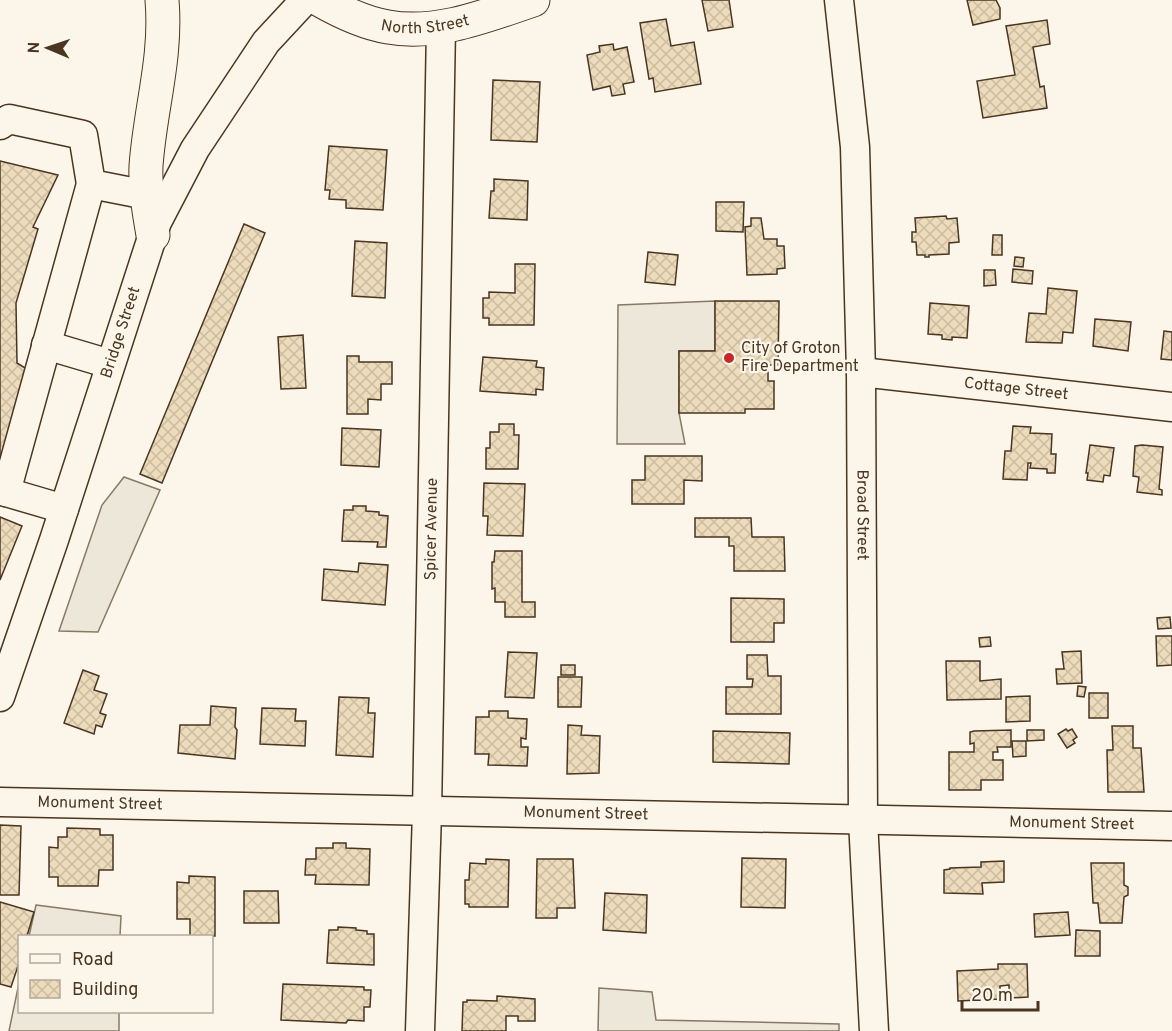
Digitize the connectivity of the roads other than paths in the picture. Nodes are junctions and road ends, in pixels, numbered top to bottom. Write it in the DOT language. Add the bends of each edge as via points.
graph roads {
  1 [pos="162,0"];
  2 [pos="305,0"];
  3 [pos="320,0"];
  4 [pos="533,0"];
  5 [pos="839,0"];
  6 [pos="441,27"];
  7 [pos="0,125"];
  8 [pos="91,184"];
  9 [pos="147,195"];
  10 [pos="153,235"];
  11 [pos="46,345"];
  12 [pos="110,364"];
  13 [pos="861,372"];
  14 [pos="1172,407"];
  15 [pos="3,491"];
  16 [pos="64,509"];
  17 [pos="0,697"];
  18 [pos="0,802"];
  19 [pos="428,812"];
  20 [pos="863,820"];
  21 [pos="1172,826"];
  22 [pos="420,1031"];
  23 [pos="874,1031"];
  1 -- 9 [label="main road" via="162,56 148,151"];
  2 -- 10 [label="street, Bridge Street" via="266,42 195,149"];
  3 -- 6 [label="main road, North Street" via="382,26"];
  4 -- 6 [label="main road, North Street"];
  5 -- 13 [label="street, Broad Street" via="855,147"];
  6 -- 19 [label="street, Spicer Avenue"];
  7 -- 8 [label="street" via="9,119 83,135"];
  8 -- 9 [label="street"];
  8 -- 11 [label="street"];
  9 -- 10 [label="main road"];
  10 -- 12 [label="street, Bridge Street"];
  11 -- 12 [label="street"];
  11 -- 15 [label="street"];
  12 -- 16 [label="street, Bridge Street"];
  13 -- 14 [label="street, Cottage Street"];
  13 -- 20 [label="street, Broad Street"];
  15 -- 16 [label="street"];
  16 -- 17 [label="street, Bridge Street"];
  18 -- 19 [label="street, Monument Street"];
  19 -- 20 [label="street, Monument Street"];
  19 -- 22 [label="street, Spicer Avenue"];
  20 -- 21 [label="street, Monument Street"];
  20 -- 23 [label="street, Broad Street"];
}
